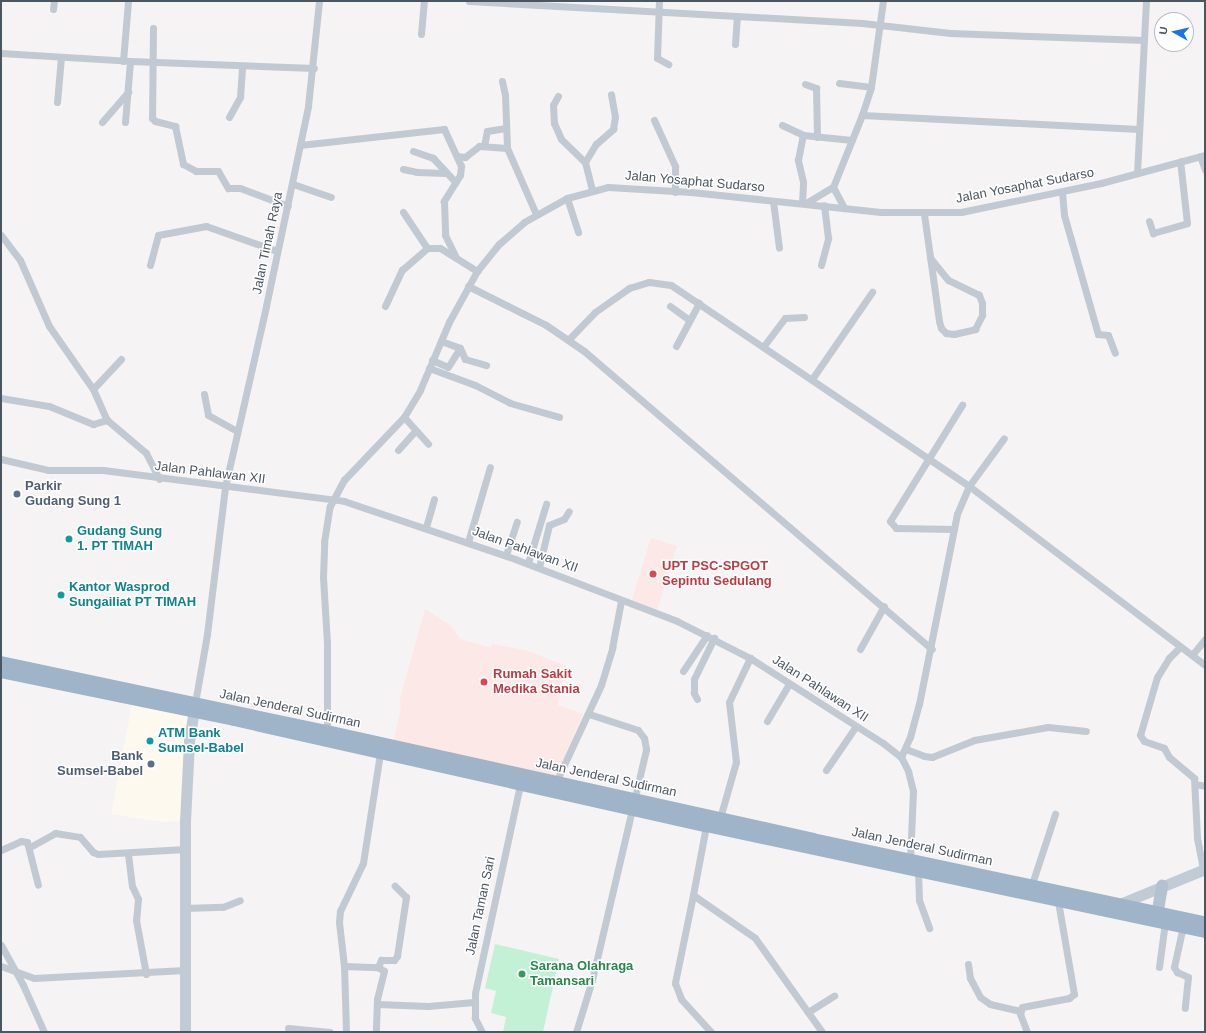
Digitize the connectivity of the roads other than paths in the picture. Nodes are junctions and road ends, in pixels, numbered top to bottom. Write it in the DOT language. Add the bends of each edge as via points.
graph roads {
  1 [pos="128,1"];
  2 [pos="319,1"];
  3 [pos="424,1"];
  4 [pos="468,1"];
  5 [pos="658,1"];
  6 [pos="883,1"];
  7 [pos="1146,1"];
  8 [pos="536,3"];
  9 [pos="582,4"];
  10 [pos="658,12"];
  11 [pos="737,16"];
  12 [pos="881,24"];
  13 [pos="153,28"];
  14 [pos="421,34"];
  15 [pos="1144,40"];
  16 [pos="735,44"];
  17 [pos="1,53"];
  18 [pos="61,57"];
  19 [pos="127,61"];
  20 [pos="152,62"];
  21 [pos="668,64"];
  22 [pos="242,66"];
  23 [pos="314,68"];
  24 [pos="502,81"];
  25 [pos="839,83"];
  26 [pos="805,84"];
  27 [pos="871,88"];
  28 [pos="128,92"];
  29 [pos="611,94"];
  30 [pos="558,96"];
  31 [pos="57,102"];
  32 [pos="862,115"];
  33 [pos="229,117"];
  34 [pos="654,120"];
  35 [pos="102,122"];
  36 [pos="126,122"];
  37 [pos="782,125"];
  38 [pos="506,128"];
  39 [pos="1139,129"];
  40 [pos="803,134"];
  41 [pos="817,137"];
  42 [pos="852,140"];
  43 [pos="300,145"];
  44 [pos="484,146"];
  45 [pos="507,148"];
  46 [pos="413,151"];
  47 [pos="457,156"];
  48 [pos="1203,156"];
  49 [pos="585,162"];
  50 [pos="1181,168"];
  51 [pos="403,169"];
  52 [pos="1205,170"];
  53 [pos="445,173"];
  54 [pos="1137,173"];
  55 [pos="456,182"];
  56 [pos="293,184"];
  57 [pos="833,187"];
  58 [pos="592,190"];
  59 [pos="675,192"];
  60 [pos="331,197"];
  61 [pos="567,198"];
  62 [pos="1062,198"];
  63 [pos="773,200"];
  64 [pos="804,203"];
  65 [pos="824,205"];
  66 [pos="288,206"];
  67 [pos="844,208"];
  68 [pos="403,212"];
  69 [pos="536,214"];
  70 [pos="924,214"];
  71 [pos="1149,221"];
  72 [pos="578,232"];
  73 [pos="1,235"];
  74 [pos="427,248"];
  75 [pos="779,248"];
  76 [pos="277,251"];
  77 [pos="456,258"];
  78 [pos="930,258"];
  79 [pos="150,265"];
  80 [pos="821,265"];
  81 [pos="477,271"];
  82 [pos="468,286"];
  83 [pos="872,292"];
  84 [pos="699,303"];
  85 [pos="385,306"];
  86 [pos="670,306"];
  87 [pos="804,317"];
  88 [pos="689,320"];
  89 [pos="569,339"];
  90 [pos="441,341"];
  91 [pos="676,346"];
  92 [pos="763,347"];
  93 [pos="460,348"];
  94 [pos="1115,353"];
  95 [pos="121,359"];
  96 [pos="432,360"];
  97 [pos="486,365"];
  98 [pos="429,368"];
  99 [pos="812,379"];
  100 [pos="93,389"];
  101 [pos="204,394"];
  102 [pos="1,398"];
  103 [pos="962,405"];
  104 [pos="404,417"];
  105 [pos="559,417"];
  106 [pos="107,420"];
  107 [pos="238,431"];
  108 [pos="415,431"];
  109 [pos="1004,438"];
  110 [pos="428,444"];
  111 [pos="398,450"];
  112 [pos="928,458"];
  113 [pos="1,459"];
  114 [pos="490,467"];
  115 [pos="159,479"];
  116 [pos="970,486"];
  117 [pos="225,487"];
  118 [pos="333,499"];
  119 [pos="434,499"];
  120 [pos="546,504"];
  121 [pos="569,511"];
  122 [pos="517,522"];
  123 [pos="426,527"];
  124 [pos="954,529"];
  125 [pos="468,542"];
  126 [pos="506,555"];
  127 [pos="528,563"];
  128 [pos="539,567"];
  129 [pos="621,601"];
  130 [pos="884,606"];
  131 [pos="707,635"];
  132 [pos="714,638"];
  133 [pos="1205,639"];
  134 [pos="1180,647"];
  135 [pos="860,649"];
  136 [pos="932,649"];
  137 [pos="1192,655"];
  138 [pos="750,658"];
  139 [pos="1,662"];
  140 [pos="1205,665"];
  141 [pos="683,671"];
  142 [pos="1,672"];
  143 [pos="789,684"];
  144 [pos="697,699"];
  145 [pos="194,708"];
  146 [pos="589,714"];
  147 [pos="767,721"];
  148 [pos="856,726"];
  149 [pos="327,730"];
  150 [pos="1086,731"];
  151 [pos="906,749"];
  152 [pos="380,753"];
  153 [pos="901,757"];
  154 [pos="826,770"];
  155 [pos="556,782"];
  156 [pos="520,784"];
  157 [pos="1195,784"];
  158 [pos="1205,786"];
  159 [pos="634,803"];
  160 [pos="1055,814"];
  161 [pos="720,818"];
  162 [pos="706,826"];
  163 [pos="30,847"];
  164 [pos="185,849"];
  165 [pos="1,850"];
  166 [pos="128,854"];
  167 [pos="910,860"];
  168 [pos="1204,869"];
  169 [pos="918,871"];
  170 [pos="966,876"];
  171 [pos="1032,884"];
  172 [pos="38,885"];
  173 [pos="395,886"];
  174 [pos="1162,886"];
  175 [pos="693,894"];
  176 [pos="1063,894"];
  177 [pos="240,900"];
  178 [pos="1122,903"];
  179 [pos="185,908"];
  180 [pos="1159,918"];
  181 [pos="1205,922"];
  182 [pos="1183,926"];
  183 [pos="929,928"];
  184 [pos="1205,932"];
  185 [pos="1,945"];
  186 [pos="968,964"];
  187 [pos="1,966"];
  188 [pos="344,966"];
  189 [pos="378,967"];
  190 [pos="1159,967"];
  191 [pos="185,970"];
  192 [pos="14,971"];
  193 [pos="146,974"];
  194 [pos="834,996"];
  195 [pos="474,1002"];
  196 [pos="377,1004"];
  197 [pos="1185,1008"];
  198 [pos="1020,1011"];
  199 [pos="808,1012"];
  200 [pos="288,1028"];
  201 [pos="44,1032"];
  202 [pos="185,1032"];
  203 [pos="330,1032"];
  204 [pos="346,1032"];
  205 [pos="376,1032"];
  206 [pos="482,1032"];
  207 [pos="576,1032"];
  208 [pos="711,1032"];
  209 [pos="822,1032"];
  210 [pos="1027,1032"];
  1 -- 19 [label="street"];
  2 -- 23 [label="street, Jalan Timah Raya"];
  3 -- 14 [label="street"];
  4 -- 8 [label="street"];
  5 -- 10 [label="street"];
  6 -- 12 [label="street"];
  7 -- 15 [label="street"];
  8 -- 9 [label="street"];
  9 -- 10 [label="street"];
  10 -- 11 [label="street"];
  10 -- 21 [label="street" via="657,58"];
  11 -- 12 [label="street"];
  11 -- 16 [label="street"];
  12 -- 15 [label="street" via="950,33"];
  12 -- 27 [label="street"];
  13 -- 20 [label="street"];
  15 -- 39 [label="street"];
  17 -- 18 [label="street"];
  18 -- 19 [label="street"];
  18 -- 31 [label="street"];
  19 -- 20 [label="street"];
  19 -- 28 [label="street"];
  20 -- 22 [label="street"];
  20 -- 66 [label="street" via="153,119 175,126 183,164 196,171 218,171 228,188 240,188"];
  22 -- 23 [label="street"];
  22 -- 33 [label="street" via="240,97"];
  23 -- 43 [label="street, Jalan Timah Raya"];
  24 -- 38 [label="street" via="506,95"];
  25 -- 27 [label="street"];
  26 -- 41 [label="street" via="816,88"];
  27 -- 32 [label="street"];
  28 -- 35 [label="street"];
  28 -- 36 [label="street"];
  29 -- 49 [label="street" via="615,117 613,129 596,144"];
  30 -- 49 [label="street" via="552,112 557,132"];
  32 -- 39 [label="street"];
  32 -- 42 [label="street"];
  34 -- 59 [label="street" via="675,166"];
  37 -- 40 [label="street"];
  38 -- 44 [label="street" via="487,131"];
  38 -- 45 [label="street"];
  39 -- 54 [label="street"];
  40 -- 41 [label="street"];
  40 -- 64 [label="street" via="798,160"];
  41 -- 42 [label="street"];
  42 -- 57 [label="street"];
  43 -- 47 [label="street" via="441,127 446,131"];
  43 -- 56 [label="street, Jalan Timah Raya"];
  44 -- 45 [label="street"];
  44 -- 47 [label="street" via="478,146 465,157"];
  45 -- 69 [label="street"];
  46 -- 53 [label="street" via="430,156"];
  47 -- 55 [label="street" via="461,170"];
  48 -- 50 [label="street, Jalan Yosaphat Sudarso"];
  48 -- 52 [label="street"];
  49 -- 58 [label="street"];
  50 -- 54 [label="street, Jalan Yosaphat Sudarso"];
  50 -- 71 [label="street" via="1187,223 1153,233"];
  51 -- 53 [label="street"];
  53 -- 55 [label="street"];
  54 -- 62 [label="street, Jalan Yosaphat Sudarso"];
  55 -- 77 [label="street" via="445,196 444,203 445,235"];
  56 -- 60 [label="street"];
  56 -- 66 [label="street, Jalan Timah Raya"];
  57 -- 64 [label="street"];
  57 -- 67 [label="street"];
  58 -- 59 [label="street, Jalan Yosaphat Sudarso" via="622,187"];
  58 -- 61 [label="street, Jalan Yosaphat Sudarso"];
  59 -- 63 [label="street, Jalan Yosaphat Sudarso"];
  61 -- 69 [label="street, Jalan Yosaphat Sudarso"];
  61 -- 72 [label="street"];
  62 -- 70 [label="street, Jalan Yosaphat Sudarso" via="985,209"];
  62 -- 94 [label="street" via="1098,334 1108,335"];
  63 -- 64 [label="street, Jalan Yosaphat Sudarso"];
  63 -- 75 [label="street"];
  64 -- 65 [label="street, Jalan Yosaphat Sudarso"];
  65 -- 67 [label="street, Jalan Yosaphat Sudarso"];
  65 -- 80 [label="street" via="828,238"];
  66 -- 76 [label="street, Jalan Timah Raya"];
  67 -- 70 [label="street, Jalan Yosaphat Sudarso"];
  68 -- 74 [label="street"];
  69 -- 81 [label="street, Jalan Yosaphat Sudarso" via="499,244"];
  70 -- 78 [label="street"];
  73 -- 100 [label="street" via="20,260 49,326"];
  74 -- 77 [label="street" via="437,247"];
  74 -- 85 [label="street" via="402,270"];
  76 -- 79 [label="street" via="206,226 158,235"];
  76 -- 107 [label="street, Jalan Timah Raya"];
  77 -- 81 [label="street"];
  78 -- 78 [label="street" via="941,328 946,333 954,334 975,328 982,315 979,294 948,280"];
  81 -- 82 [label="street, Jalan Yosaphat Sudarso"];
  82 -- 89 [label="street"];
  82 -- 90 [label="street, Jalan Yosaphat Sudarso"];
  83 -- 99 [label="street"];
  84 -- 88 [label="street"];
  84 -- 89 [label="street" via="666,284 636,285 618,294"];
  84 -- 92 [label="street"];
  86 -- 88 [label="street"];
  87 -- 92 [label="street" via="785,318"];
  88 -- 91 [label="street"];
  89 -- 130 [label="street"];
  90 -- 93 [label="street"];
  90 -- 96 [label="street, Jalan Yosaphat Sudarso"];
  92 -- 99 [label="street"];
  93 -- 96 [label="street" via="448,367"];
  93 -- 97 [label="street" via="465,359"];
  95 -- 100 [label="street"];
  96 -- 98 [label="street, Jalan Yosaphat Sudarso"];
  98 -- 104 [label="street, Jalan Yosaphat Sudarso"];
  98 -- 105 [label="street" via="475,385 510,403"];
  99 -- 112 [label="street"];
  100 -- 106 [label="street"];
  101 -- 107 [label="street" via="208,415"];
  102 -- 106 [label="street" via="49,406 93,424"];
  103 -- 112 [label="street"];
  104 -- 108 [label="street"];
  104 -- 118 [label="street, Jalan Yosaphat Sudarso" via="344,480"];
  106 -- 115 [label="street" via="146,453"];
  107 -- 117 [label="street, Jalan Timah Raya"];
  108 -- 110 [label="street"];
  108 -- 111 [label="street"];
  109 -- 116 [label="street"];
  112 -- 116 [label="street"];
  112 -- 124 [label="street" via="892,513 891,524 896,528"];
  113 -- 115 [label="street, Jalan Pahlawan XII" via="48,470 103,470"];
  114 -- 125 [label="street"];
  115 -- 117 [label="street, Jalan Pahlawan XII"];
  116 -- 124 [label="street" via="957,514"];
  116 -- 134 [label="street"];
  117 -- 118 [label="street, Jalan Pahlawan XII"];
  117 -- 145 [label="street, Jalan Timah Raya" via="206,645"];
  118 -- 123 [label="street, Jalan Pahlawan XII"];
  118 -- 149 [label="street, Jalan Yosaphat Sudarso" via="328,512 324,542"];
  119 -- 123 [label="street"];
  120 -- 127 [label="street"];
  121 -- 128 [label="street" via="564,519 550,523"];
  122 -- 126 [label="street"];
  123 -- 125 [label="street, Jalan Pahlawan XII"];
  124 -- 136 [label="street"];
  125 -- 126 [label="street, Jalan Pahlawan XII"];
  126 -- 127 [label="street, Jalan Pahlawan XII"];
  127 -- 128 [label="street, Jalan Pahlawan XII"];
  128 -- 129 [label="street, Jalan Pahlawan XII"];
  129 -- 131 [label="street, Jalan Pahlawan XII"];
  129 -- 146 [label="street" via="612,648"];
  130 -- 135 [label="street"];
  130 -- 136 [label="street"];
  131 -- 132 [label="street, Jalan Pahlawan XII"];
  131 -- 141 [label="street"];
  132 -- 138 [label="street, Jalan Pahlawan XII"];
  132 -- 144 [label="street" via="694,678 694,693"];
  133 -- 137 [label="street"];
  134 -- 137 [label="street"];
  134 -- 157 [label="street" via="1169,658 1157,677 1140,734 1144,741 1165,750 1193,776"];
  136 -- 151 [label="street"];
  137 -- 140 [label="street"];
  138 -- 143 [label="street, Jalan Pahlawan XII"];
  138 -- 161 [label="street" via="729,702 736,762"];
  139 -- 145 [label="highway, Jalan Jenderal Sudirman"];
  142 -- 145 [label="highway, Jalan Jenderal Sudirman"];
  143 -- 147 [label="street"];
  143 -- 148 [label="street, Jalan Pahlawan XII"];
  145 -- 149 [label="highway, Jalan Jenderal Sudirman"];
  145 -- 152 [label="highway, Jalan Jenderal Sudirman"];
  145 -- 164 [label="main road" via="189,742"];
  146 -- 155 [label="street"];
  146 -- 159 [label="street" via="635,729 642,735 646,744 645,756"];
  148 -- 153 [label="street, Jalan Pahlawan XII"];
  148 -- 154 [label="street"];
  149 -- 155 [label="highway, Jalan Jenderal Sudirman"];
  150 -- 151 [label="street" via="1048,727 974,740 932,757"];
  151 -- 153 [label="street"];
  152 -- 156 [label="highway, Jalan Jenderal Sudirman"];
  152 -- 188 [label="street" via="363,863 340,911 339,935"];
  153 -- 167 [label="street" via="908,771 912,791"];
  155 -- 159 [label="highway, Jalan Jenderal Sudirman"];
  156 -- 159 [label="highway, Jalan Jenderal Sudirman"];
  156 -- 195 [label="street, Jalan Taman Sari"];
  157 -- 158 [label="street"];
  157 -- 168 [label="street" via="1197,838"];
  159 -- 161 [label="highway, Jalan Jenderal Sudirman"];
  159 -- 162 [label="highway, Jalan Jenderal Sudirman"];
  159 -- 207 [label="street" via="592,980"];
  160 -- 171 [label="street"];
  161 -- 167 [label="highway, Jalan Jenderal Sudirman"];
  162 -- 169 [label="highway, Jalan Jenderal Sudirman"];
  162 -- 175 [label="street"];
  163 -- 165 [label="street" via="24,841"];
  163 -- 166 [label="street" via="52,834 68,834 83,840 96,854"];
  163 -- 172 [label="street"];
  164 -- 166 [label="street"];
  164 -- 179 [label="main road"];
  166 -- 193 [label="street" via="132,886 138,899 136,920"];
  167 -- 170 [label="highway, Jalan Jenderal Sudirman"];
  168 -- 174 [label="main road"];
  169 -- 170 [label="highway, Jalan Jenderal Sudirman"];
  169 -- 183 [label="street" via="919,900"];
  170 -- 171 [label="highway, Jalan Jenderal Sudirman"];
  170 -- 176 [label="highway, Jalan Jenderal Sudirman"];
  171 -- 176 [label="highway, Jalan Jenderal Sudirman"];
  173 -- 189 [label="street" via="406,897 397,956 393,960 381,960"];
  174 -- 178 [label="main road"];
  174 -- 180 [label="main road"];
  175 -- 199 [label="street" via="755,938"];
  175 -- 208 [label="street" via="675,983 682,999"];
  176 -- 178 [label="highway, Jalan Jenderal Sudirman"];
  176 -- 180 [label="highway, Jalan Jenderal Sudirman"];
  176 -- 198 [label="street" via="1074,995 1026,1006"];
  177 -- 179 [label="street" via="223,907"];
  178 -- 180 [label="highway, Jalan Jenderal Sudirman"];
  179 -- 191 [label="main road"];
  180 -- 181 [label="highway, Jalan Jenderal Sudirman"];
  180 -- 182 [label="highway, Jalan Jenderal Sudirman"];
  180 -- 190 [label="street"];
  182 -- 184 [label="highway, Jalan Jenderal Sudirman"];
  182 -- 197 [label="street" via="1174,967 1177,972 1188,977"];
  185 -- 192 [label="street"];
  186 -- 198 [label="street" via="970,978 980,997 990,1004"];
  187 -- 192 [label="street"];
  188 -- 189 [label="street"];
  188 -- 204 [label="street"];
  189 -- 196 [label="street" via="384,974"];
  191 -- 193 [label="street"];
  191 -- 202 [label="main road"];
  192 -- 193 [label="street" via="34,978"];
  192 -- 201 [label="street"];
  194 -- 199 [label="street"];
  195 -- 196 [label="street" via="428,1006"];
  195 -- 206 [label="street, Jalan Taman Sari" via="474,1018"];
  196 -- 205 [label="street"];
  198 -- 210 [label="street"];
  199 -- 209 [label="street"];
  200 -- 203 [label="street"];
}
